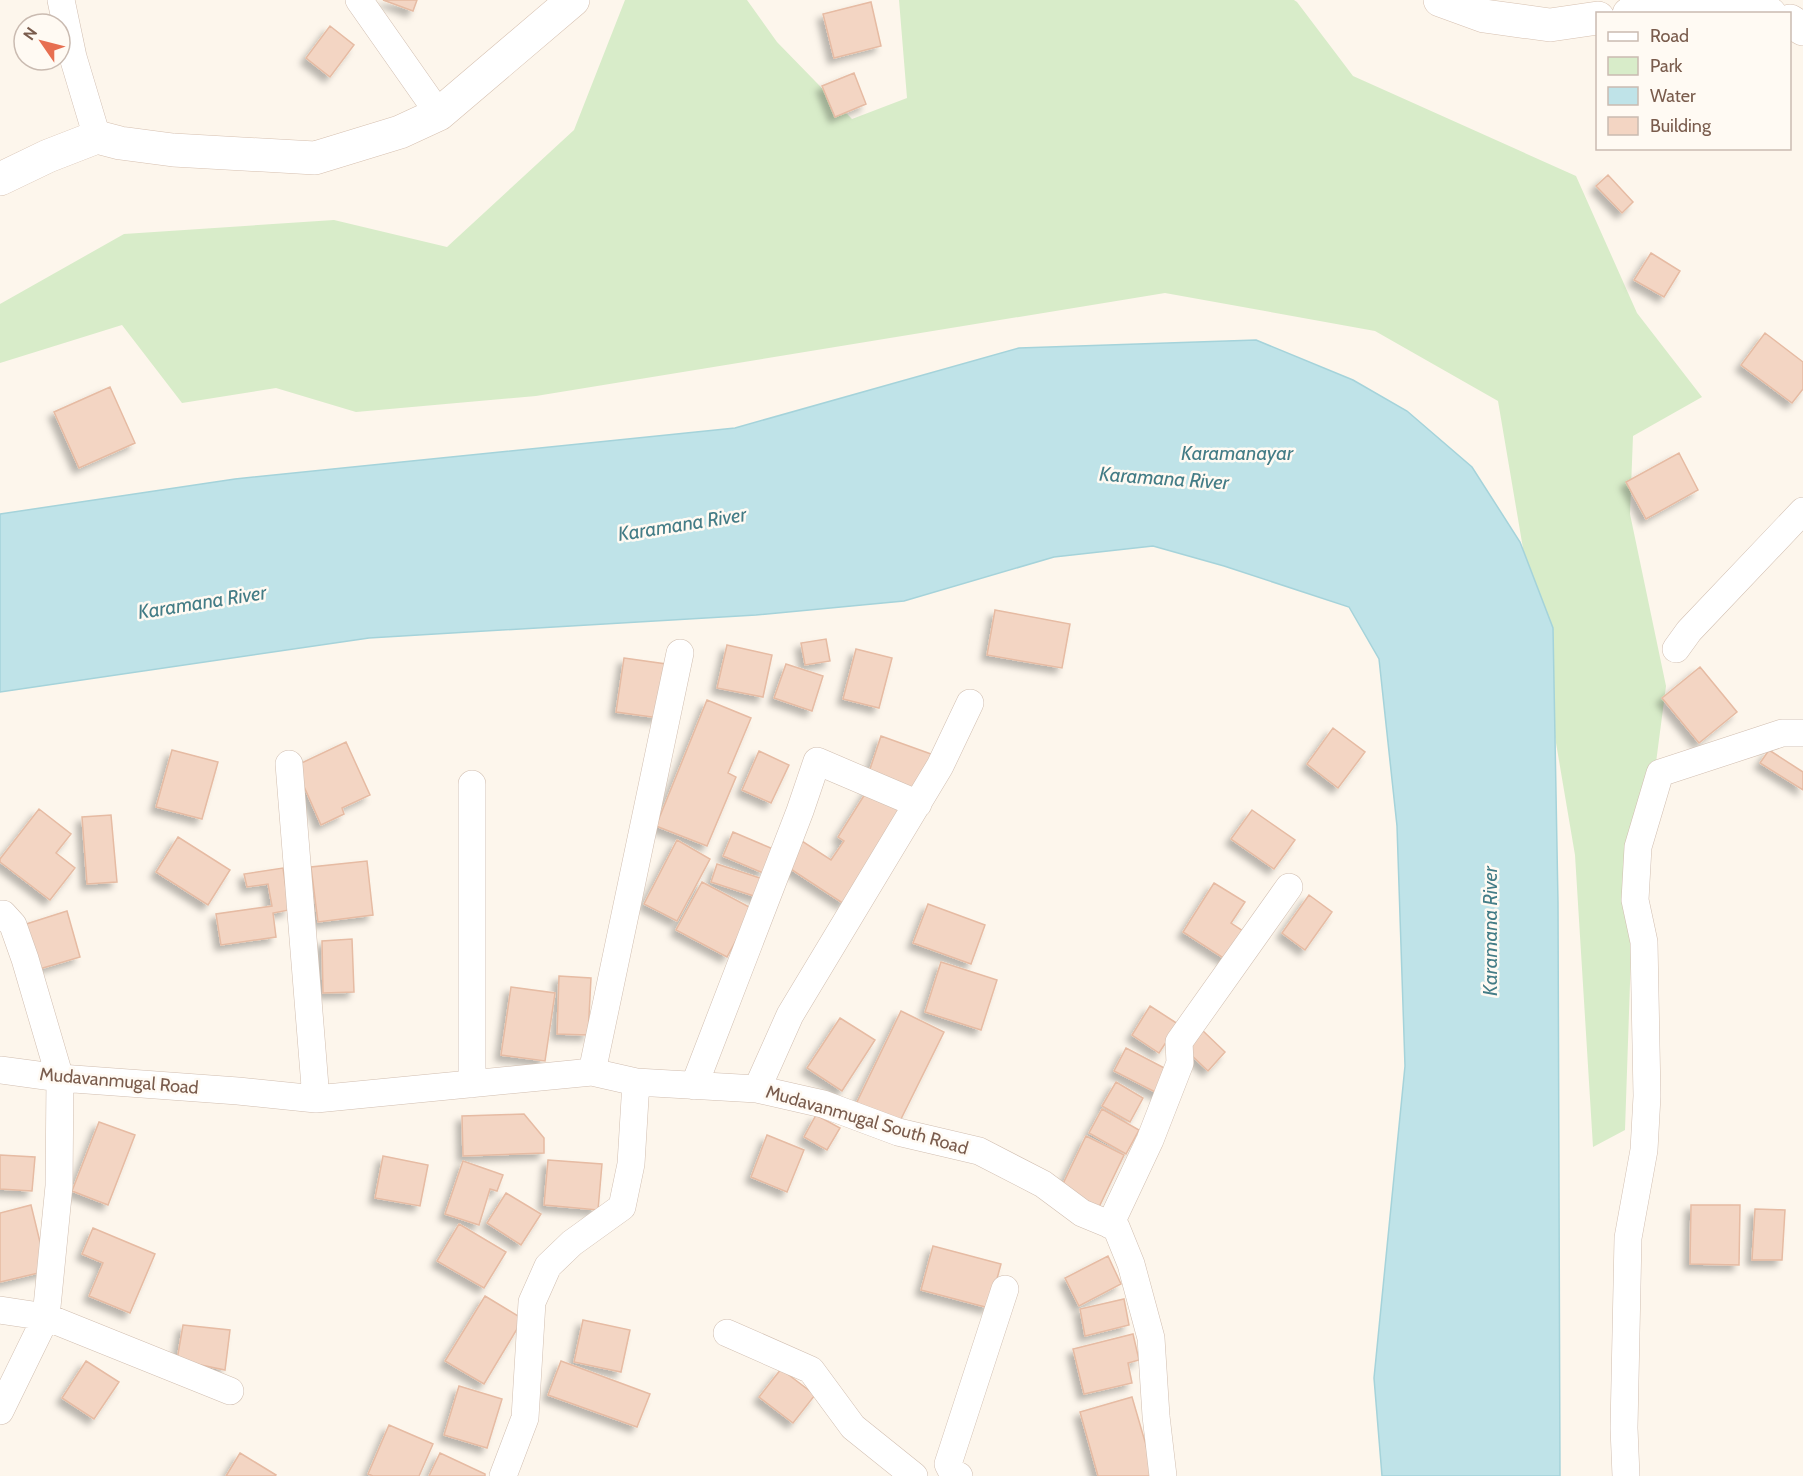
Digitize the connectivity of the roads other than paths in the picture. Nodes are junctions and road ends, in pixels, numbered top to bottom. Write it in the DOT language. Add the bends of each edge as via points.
graph roads {
  1 [pos="61,0"];
  2 [pos="359,0"];
  3 [pos="573,0"];
  4 [pos="1440,0"];
  5 [pos="1641,12"];
  6 [pos="1765,12"];
  7 [pos="1596,18"];
  8 [pos="439,114"];
  9 [pos="97,137"];
  10 [pos="0,179"];
  11 [pos="1803,511"];
  12 [pos="1676,649"];
  13 [pos="680,653"];
  14 [pos="970,703"];
  15 [pos="1803,733"];
  16 [pos="288,764"];
  17 [pos="472,784"];
  18 [pos="918,804"];
  19 [pos="1289,887"];
  20 [pos="0,914"];
  21 [pos="0,1070"];
  22 [pos="592,1072"];
  23 [pos="60,1078"];
  24 [pos="636,1082"];
  25 [pos="472,1084"];
  26 [pos="694,1086"];
  27 [pos="757,1089"];
  28 [pos="238,1090"];
  29 [pos="316,1099"];
  30 [pos="1110,1225"];
  31 [pos="1005,1289"];
  32 [pos="0,1310"];
  33 [pos="46,1317"];
  34 [pos="728,1333"];
  35 [pos="230,1390"];
  36 [pos="0,1411"];
  37 [pos="503,1476"];
  38 [pos="914,1476"];
  39 [pos="959,1476"];
  40 [pos="1163,1476"];
  41 [pos="1626,1476"];
  1 -- 9 [label="street"];
  2 -- 8 [label="street"];
  3 -- 8 [label="street"];
  4 -- 7 [label="street" via="1484,16 1550,25"];
  5 -- 6 [label="street" via="1685,5 1743,3"];
  8 -- 9 [label="street" via="400,132 315,158 173,150"];
  9 -- 10 [label="street"];
  11 -- 12 [label="street"];
  13 -- 22 [label="street"];
  14 -- 18 [label="street"];
  15 -- 41 [label="street" via="1782,733 1660,773 1638,847 1635,900 1644,942 1647,1096 1644,1150 1628,1238"];
  16 -- 29 [label="street"];
  17 -- 25 [label="street"];
  18 -- 26 [label="street" via="817,761"];
  18 -- 27 [label="street" via="790,1015"];
  19 -- 30 [label="street" via="1179,1042 1180,1063 1150,1140"];
  20 -- 23 [label="street" via="13,925"];
  21 -- 23 [label="street, Mudavanmugal Road"];
  22 -- 24 [label="street, Mudavanmugal South Road"];
  22 -- 25 [label="street, Mudavanmugal South Road"];
  23 -- 28 [label="street, Mudavanmugal Road"];
  23 -- 33 [label="street" via="59,1186"];
  24 -- 26 [label="street, Mudavanmugal South Road"];
  24 -- 37 [label="street" via="631,1164 622,1207 572,1243 548,1266 532,1302 525,1418"];
  25 -- 29 [label="street, Mudavanmugal South Road"];
  26 -- 27 [label="street, Mudavanmugal South Road"];
  27 -- 30 [label="street, Mudavanmugal South Road" via="823,1104 898,1132 978,1151 1042,1184 1082,1213"];
  28 -- 29 [label="street, Mudavanmugal South Road"];
  30 -- 40 [label="street" via="1116,1227 1131,1264 1151,1338"];
  31 -- 39 [label="street" via="948,1464"];
  32 -- 33 [label="street"];
  33 -- 35 [label="street"];
  33 -- 36 [label="street"];
  34 -- 38 [label="street" via="811,1370 853,1427"];
}
